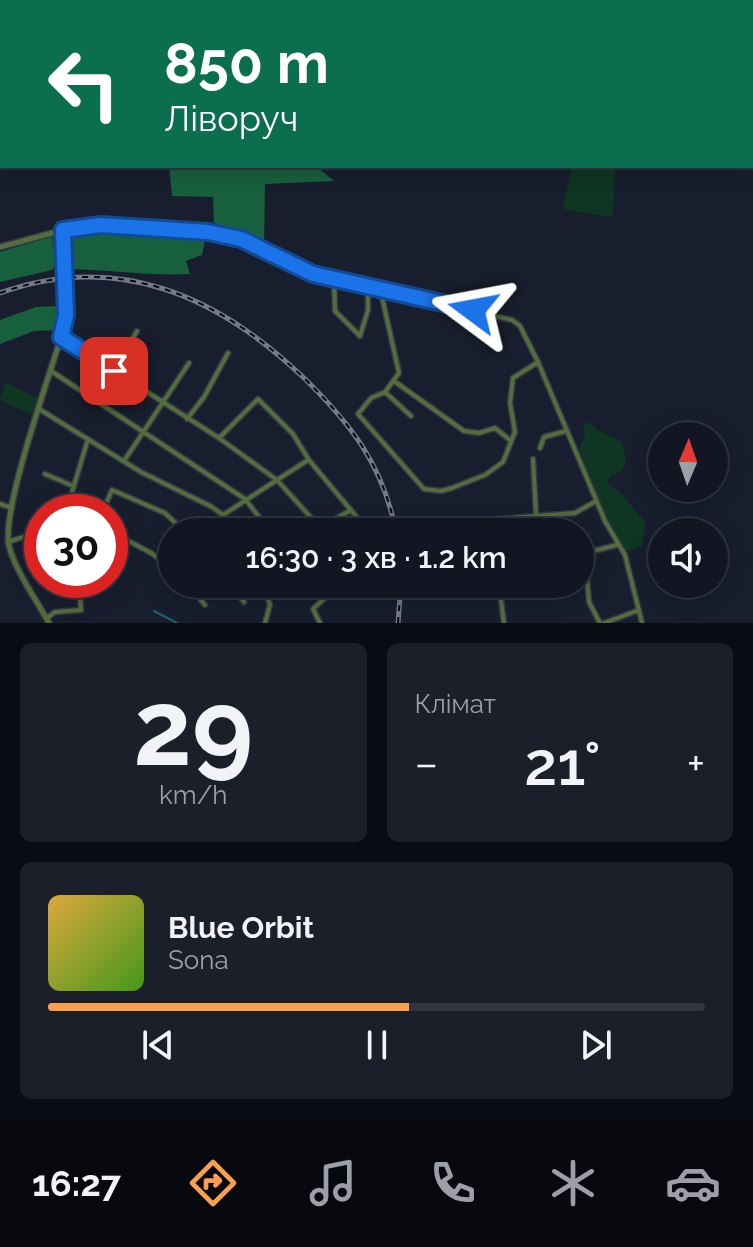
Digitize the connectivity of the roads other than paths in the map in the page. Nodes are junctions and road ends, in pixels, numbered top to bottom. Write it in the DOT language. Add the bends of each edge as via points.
graph roads {
  1 [pos="63,230"];
  2 [pos="0,247"];
  3 [pos="333,279"];
  4 [pos="368,288"];
  5 [pos="380,288"];
  6 [pos="137,331"];
  7 [pos="61,337"];
  8 [pos="228,353"];
  9 [pos="538,362"];
  10 [pos="189,363"];
  11 [pos="51,371"];
  12 [pos="114,371"];
  13 [pos="394,381"];
  14 [pos="385,392"];
  15 [pos="162,403"];
  16 [pos="39,409"];
  17 [pos="411,416"];
  18 [pos="187,419"];
  19 [pos="566,431"];
  20 [pos="144,433"];
  21 [pos="219,438"];
  22 [pos="88,439"];
  23 [pos="511,441"];
  24 [pos="540,448"];
  25 [pos="533,459"];
  26 [pos="309,460"];
  27 [pos="124,461"];
  28 [pos="45,474"];
  29 [pos="277,480"];
  30 [pos="73,486"];
  31 [pos="71,494"];
  32 [pos="128,497"];
  33 [pos="245,499"];
  34 [pos="596,501"];
  35 [pos="0,504"];
  36 [pos="12,508"];
  37 [pos="351,510"];
  38 [pos="223,515"];
  39 [pos="536,517"];
  40 [pos="170,518"];
  41 [pos="225,518"];
  42 [pos="260,518"];
  43 [pos="311,518"];
  44 [pos="339,518"];
  45 [pos="358,518"];
  46 [pos="520,518"];
  47 [pos="24,537"];
  48 [pos="128,541"];
  49 [pos="8,542"];
  50 [pos="618,544"];
  51 [pos="594,551"];
  52 [pos="158,558"];
  53 [pos="80,598"];
  54 [pos="199,598"];
  55 [pos="241,598"];
  56 [pos="268,598"];
  57 [pos="325,598"];
  58 [pos="501,598"];
  59 [pos="588,598"];
  60 [pos="244,602"];
  61 [pos="205,605"];
  62 [pos="639,610"];
  63 [pos="48,621"];
  64 [pos="265,623"];
  65 [pos="320,623"];
  66 [pos="504,623"];
  67 [pos="602,623"];
  68 [pos="642,623"];
  1 -- 2 [label="street"];
  1 -- 3 [label="street" via="101,225 208,232 241,239"];
  1 -- 7 [label="street, bridge" via="67,294"];
  3 -- 4 [label="street"];
  3 -- 4 [label="street" via="335,311 360,336"];
  4 -- 5 [label="street"];
  5 -- 9 [label="street" via="501,317 520,326"];
  5 -- 13 [label="street" via="399,373"];
  6 -- 12 [label="street"];
  7 -- 11 [label="street"];
  7 -- 12 [label="street"];
  8 -- 18 [label="street"];
  9 -- 19 [label="street"];
  9 -- 23 [label="street" via="513,378"];
  10 -- 15 [label="street"];
  11 -- 16 [label="street"];
  11 -- 20 [label="street"];
  12 -- 15 [label="street"];
  13 -- 14 [label="street"];
  13 -- 23 [label="street" via="464,431 495,428"];
  14 -- 17 [label="street"];
  14 -- 23 [label="street" via="371,398 358,414 420,487 430,491 485,475 503,462"];
  15 -- 18 [label="street"];
  15 -- 20 [label="street"];
  16 -- 22 [label="street"];
  16 -- 36 [label="street"];
  18 -- 21 [label="street"];
  19 -- 24 [label="street" via="544,437"];
  19 -- 34 [label="street"];
  20 -- 27 [label="street"];
  20 -- 33 [label="street"];
  21 -- 26 [label="street" via="258,399 293,434"];
  21 -- 29 [label="street"];
  22 -- 27 [label="street"];
  22 -- 30 [label="street"];
  25 -- 39 [label="street"];
  26 -- 29 [label="street"];
  26 -- 37 [label="street"];
  27 -- 38 [label="street"];
  28 -- 30 [label="street"];
  29 -- 33 [label="street"];
  29 -- 43 [label="street"];
  30 -- 31 [label="street"];
  32 -- 40 [label="street"];
  33 -- 38 [label="street"];
  33 -- 42 [label="street"];
  34 -- 39 [label="street" via="575,513"];
  34 -- 50 [label="street"];
  35 -- 36 [label="street"];
  36 -- 49 [label="street"];
  37 -- 44 [label="street"];
  37 -- 45 [label="street"];
  38 -- 41 [label="street"];
  39 -- 46 [label="street"];
  47 -- 49 [label="street"];
  48 -- 52 [label="street"];
  49 -- 63 [label="street"];
  50 -- 51 [label="street"];
  50 -- 62 [label="street"];
  53 -- 63 [label="street" via="81,610 55,612"];
  54 -- 61 [label="street"];
  55 -- 60 [label="street"];
  56 -- 64 [label="street"];
  57 -- 65 [label="street" via="313,609"];
  58 -- 66 [label="street"];
  59 -- 67 [label="street"];
  62 -- 67 [label="street"];
  62 -- 68 [label="street"];
}
